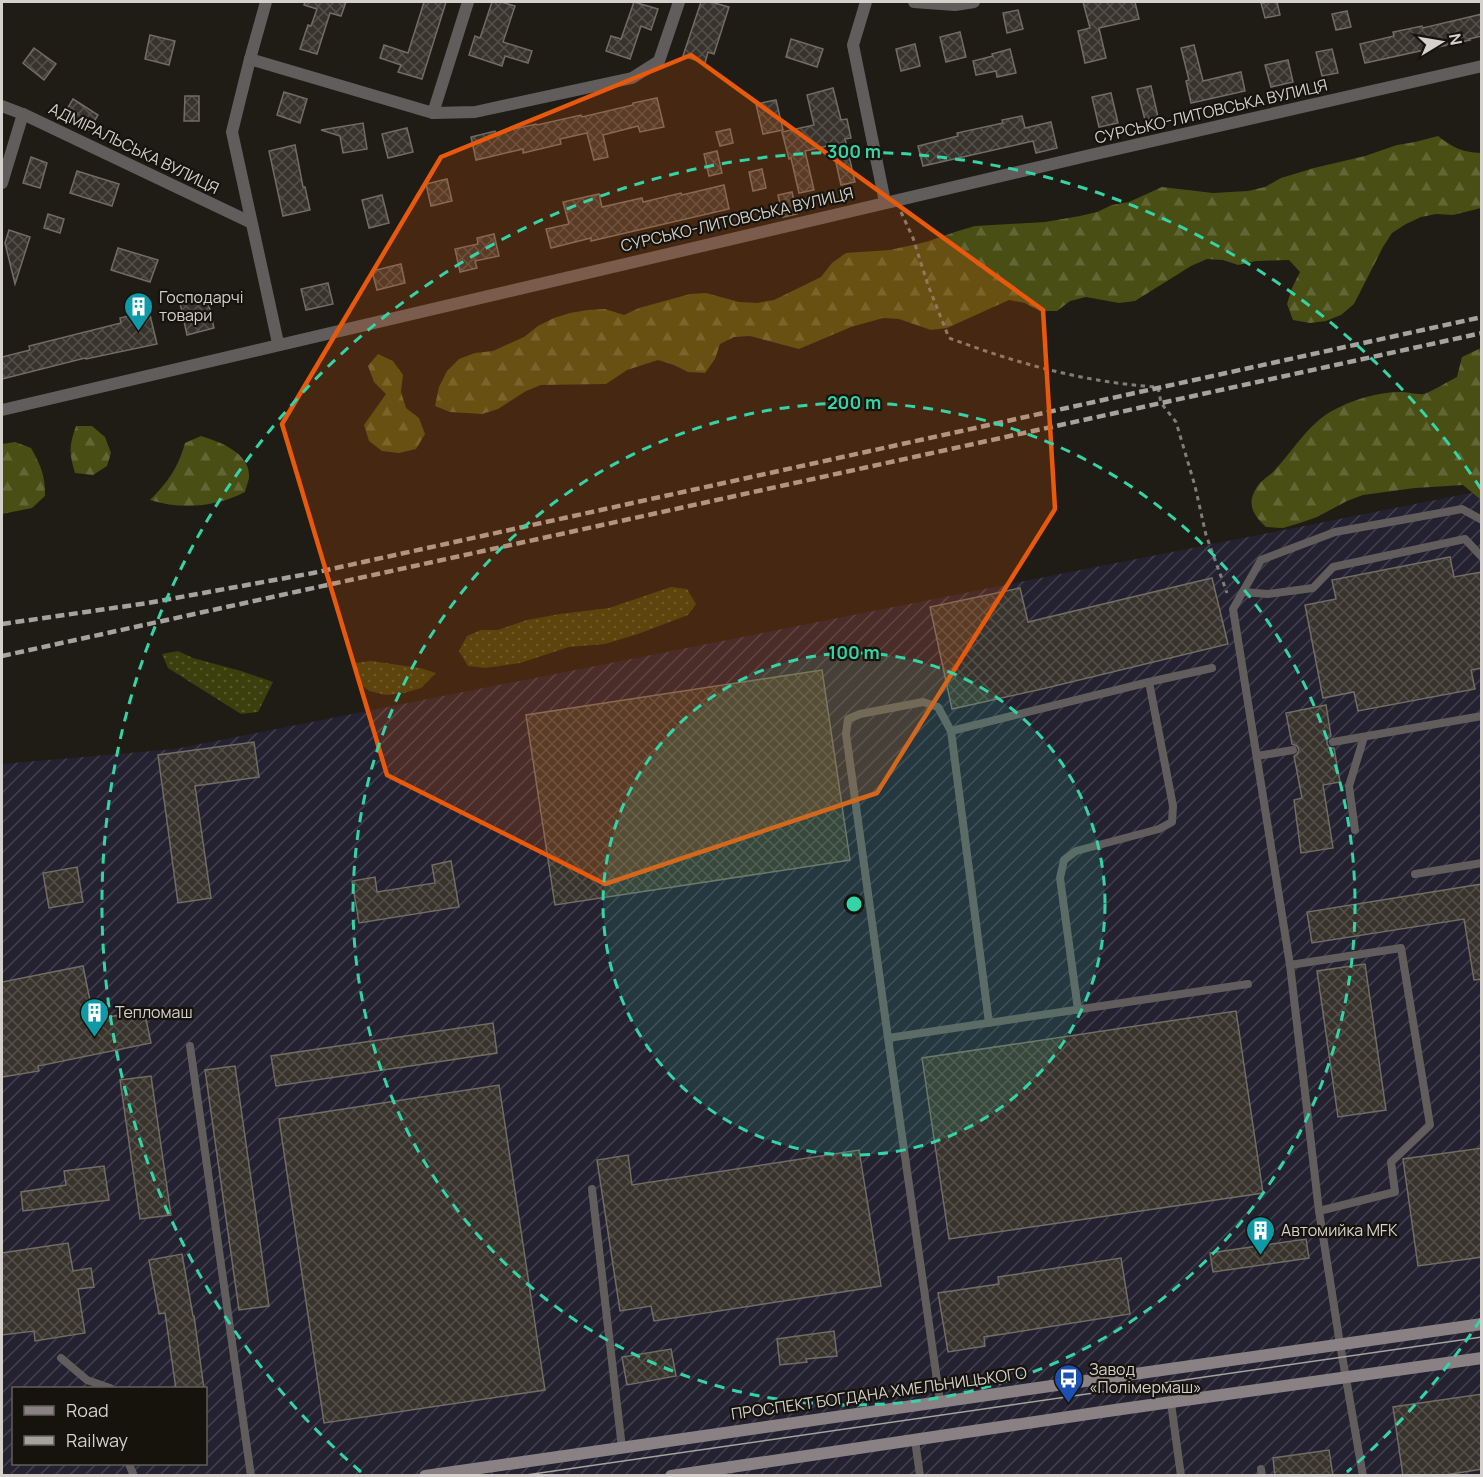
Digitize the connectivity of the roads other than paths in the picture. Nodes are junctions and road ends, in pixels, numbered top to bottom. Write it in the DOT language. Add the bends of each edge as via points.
graph roads {
  1 [pos="266,2"];
  2 [pos="468,2"];
  3 [pos="679,2"];
  4 [pos="866,2"];
  5 [pos="914,2"];
  6 [pos="974,2"];
  7 [pos="250,58"];
  8 [pos="1482,66"];
  9 [pos="2,106"];
  10 [pos="433,113"];
  11 [pos="23,114"];
  12 [pos="2,183"];
  13 [pos="891,201"];
  14 [pos="250,222"];
  15 [pos="278,343"];
  16 [pos="2,410"];
  17 [pos="1482,520"];
  18 [pos="1482,557"];
  19 [pos="1243,592"];
  20 [pos="1212,668"];
  21 [pos="1149,682"];
  22 [pos="1482,716"];
  23 [pos="951,731"];
  24 [pos="1364,737"];
  25 [pos="1333,742"];
  26 [pos="1293,750"];
  27 [pos="1257,756"];
  28 [pos="1355,830"];
  29 [pos="1482,863"];
  30 [pos="1415,874"];
  31 [pos="1290,966"];
  32 [pos="1248,984"];
  33 [pos="1077,1010"];
  34 [pos="990,1023"];
  35 [pos="888,1038"];
  36 [pos="190,1046"];
  37 [pos="592,1189"];
  38 [pos="1319,1210"];
  39 [pos="1482,1324"];
  40 [pos="1340,1344"];
  41 [pos="61,1358"];
  42 [pos="1482,1358"];
  43 [pos="1346,1378"];
  44 [pos="105,1387"];
  45 [pos="940,1401"];
  46 [pos="1171,1403"];
  47 [pos="915,1440"];
  48 [pos="622,1448"];
  49 [pos="251,1476"];
  50 [pos="425,1476"];
  51 [pos="671,1476"];
  52 [pos="920,1476"];
  53 [pos="1181,1476"];
  54 [pos="1363,1476"];
  1 -- 7 [label="street"];
  2 -- 10 [label="street"];
  3 -- 10 [label="street" via="659,61 633,78 475,112"];
  4 -- 13 [label="street" via="853,45"];
  5 -- 6 [label="street"];
  7 -- 10 [label="street"];
  7 -- 14 [label="street" via="232,132"];
  8 -- 13 [label="street, СУРСЬКО-ЛИТОВСЬКА ВУЛИЦЯ"];
  9 -- 11 [label="street, АДМІРАЛЬСЬКА ВУЛИЦЯ"];
  11 -- 12 [label="street"];
  11 -- 14 [label="street, АДМІРАЛЬСЬКА ВУЛИЦЯ"];
  13 -- 15 [label="street, СУРСЬКО-ЛИТОВСЬКА ВУЛИЦЯ"];
  14 -- 15 [label="street"];
  15 -- 16 [label="street, СУРСЬКО-ЛИТОВСЬКА ВУЛИЦЯ"];
  17 -- 19 [label="lane" via="1462,509 1335,532 1261,560"];
  18 -- 19 [label="lane" via="1465,539 1333,567 1313,588 1268,594"];
  19 -- 27 [label="lane" via="1233,609"];
  20 -- 21 [label="lane"];
  21 -- 23 [label="lane"];
  21 -- 33 [label="lane" via="1173,806 1172,822 1076,851 1064,860 1060,878"];
  22 -- 24 [label="lane"];
  23 -- 34 [label="lane"];
  23 -- 35 [label="lane" via="938,707 923,702 848,719 846,734"];
  24 -- 25 [label="lane"];
  24 -- 28 [label="lane" via="1349,786"];
  26 -- 27 [label="lane"];
  27 -- 31 [label="lane"];
  29 -- 30 [label="lane"];
  31 -- 38 [label="lane"];
  31 -- 38 [label="lane" via="1401,948 1430,1125 1391,1162 1395,1192"];
  32 -- 33 [label="lane"];
  33 -- 34 [label="lane"];
  34 -- 35 [label="lane"];
  35 -- 45 [label="lane"];
  36 -- 49 [label="lane"];
  37 -- 48 [label="lane"];
  38 -- 40 [label="lane"];
  39 -- 40 [label="main road, ПРОСПЕКТ БОГДАНА ХМЕЛЬНИЦЬКОГО"];
  40 -- 43 [label="lane"];
  40 -- 45 [label="main road, ПРОСПЕКТ БОГДАНА ХМЕЛЬНИЦЬКОГО"];
  41 -- 44 [label="lane" via="87,1380"];
  42 -- 43 [label="main road"];
  43 -- 46 [label="main road"];
  43 -- 54 [label="lane"];
  45 -- 48 [label="main road, ПРОСПЕКТ БОГДАНА ХМЕЛЬНИЦЬКОГО"];
  46 -- 47 [label="main road"];
  46 -- 53 [label="lane"];
  47 -- 51 [label="main road"];
  47 -- 52 [label="lane"];
  48 -- 50 [label="main road, ПРОСПЕКТ БОГДАНА ХМЕЛЬНИЦЬКОГО"];
}
